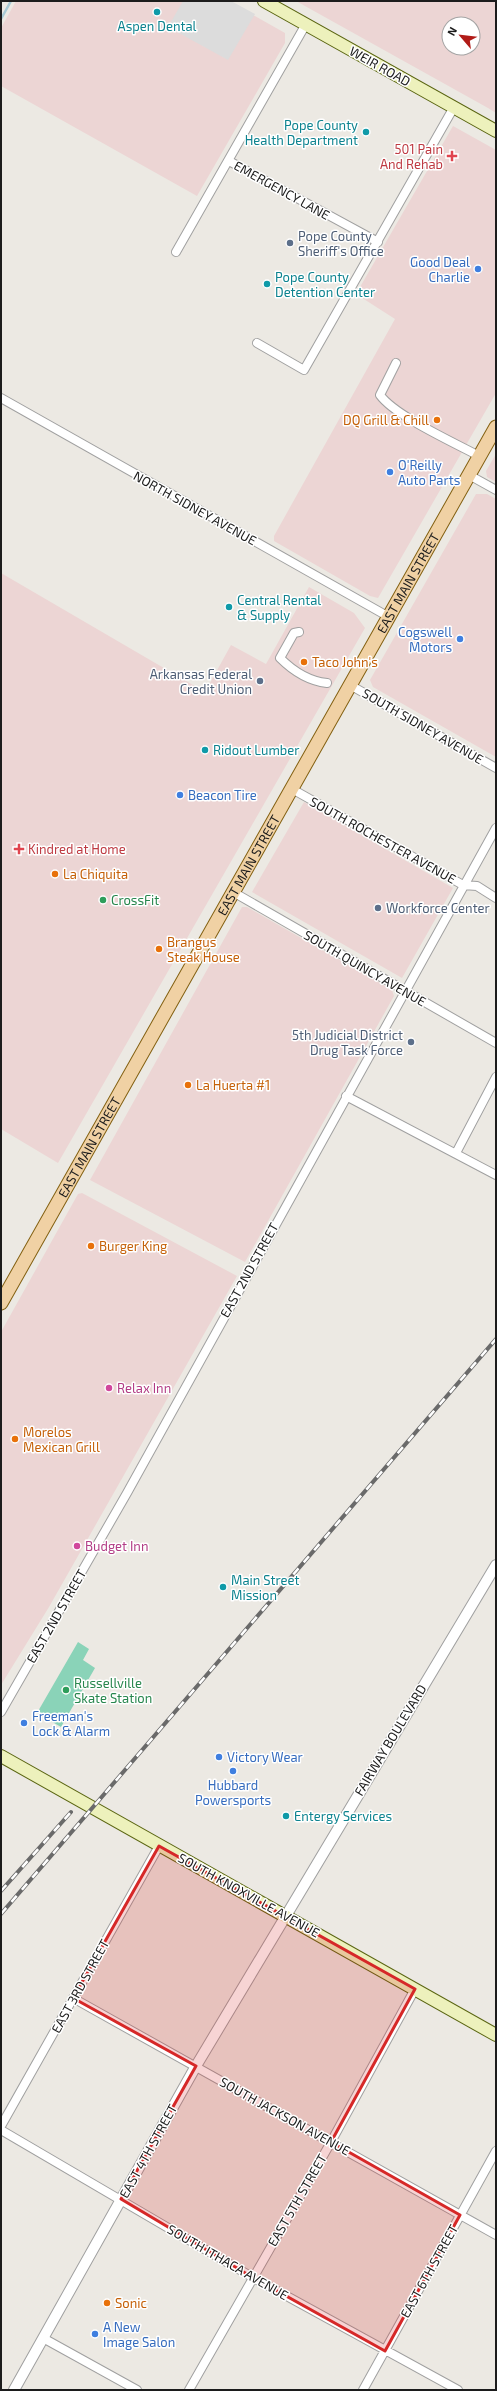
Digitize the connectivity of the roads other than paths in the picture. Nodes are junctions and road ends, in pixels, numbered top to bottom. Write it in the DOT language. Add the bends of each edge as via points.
graph roads {
  1 [pos="264,1"];
  2 [pos="306,24"];
  3 [pos="454,107"];
  4 [pos="496,131"];
  5 [pos="229,161"];
  6 [pos="378,242"];
  7 [pos="176,252"];
  8 [pos="257,343"];
  9 [pos="396,363"];
  10 [pos="1,398"];
  11 [pos="496,427"];
  12 [pos="480,456"];
  13 [pos="469,475"];
  14 [pos="496,490"];
  15 [pos="388,617"];
  16 [pos="299,632"];
  17 [pos="327,683"];
  18 [pos="350,685"];
  19 [pos="496,768"];
  20 [pos="292,789"];
  21 [pos="496,828"];
  22 [pos="463,885"];
  23 [pos="233,892"];
  24 [pos="496,898"];
  25 [pos="405,991"];
  26 [pos="496,1042"];
  27 [pos="496,1077"];
  28 [pos="346,1096"];
  29 [pos="456,1153"];
  30 [pos="496,1175"];
  31 [pos="1,1303"];
  32 [pos="496,1565"];
  33 [pos="1,1712"];
  34 [pos="1,1756"];
  35 [pos="159,1846"];
  36 [pos="285,1915"];
  37 [pos="414,1988"];
  38 [pos="73,1998"];
  39 [pos="496,2035"];
  40 [pos="196,2066"];
  41 [pos="1,2126"];
  42 [pos="1,2130"];
  43 [pos="331,2142"];
  44 [pos="496,2151"];
  45 [pos="121,2199"];
  46 [pos="460,2215"];
  47 [pos="496,2235"];
  48 [pos="252,2277"];
  49 [pos="43,2338"];
  50 [pos="385,2350"];
  51 [pos="14,2390"];
  52 [pos="136,2390"];
  53 [pos="189,2390"];
  54 [pos="363,2390"];
  55 [pos="458,2390"];
  1 -- 2 [label="main road, WEIR ROAD"];
  2 -- 3 [label="main road, WEIR ROAD"];
  2 -- 5 [label="street"];
  3 -- 4 [label="main road, WEIR ROAD"];
  3 -- 6 [label="street"];
  5 -- 6 [label="street, EMERGENCY LANE"];
  5 -- 7 [label="street"];
  6 -- 8 [label="street" via="304,370"];
  9 -- 12 [label="street" via="380,395 385,402 401,414"];
  10 -- 15 [label="street, NORTH SIDNEY AVENUE"];
  11 -- 12 [label="main road, EAST MAIN STREET"];
  12 -- 13 [label="main road, EAST MAIN STREET"];
  13 -- 14 [label="street"];
  13 -- 15 [label="main road, EAST MAIN STREET"];
  15 -- 18 [label="main road, EAST MAIN STREET"];
  16 -- 17 [label="street" via="294,633 280,658 303,676 315,682"];
  18 -- 19 [label="street, SOUTH SIDNEY AVENUE"];
  18 -- 20 [label="main road, EAST MAIN STREET"];
  20 -- 22 [label="street, SOUTH ROCHESTER AVENUE"];
  20 -- 23 [label="main road, EAST MAIN STREET"];
  21 -- 22 [label="street, EAST 2ND STREET"];
  22 -- 24 [label="street, SOUTH ROCHESTER AVENUE" via="477,886"];
  22 -- 25 [label="street, EAST 2ND STREET"];
  23 -- 25 [label="street, SOUTH QUINCY AVENUE"];
  23 -- 31 [label="main road, EAST MAIN STREET"];
  25 -- 26 [label="street, SOUTH QUINCY AVENUE"];
  25 -- 28 [label="street, EAST 2ND STREET"];
  27 -- 29 [label="street"];
  28 -- 29 [label="street"];
  28 -- 33 [label="street, EAST 2ND STREET" via="127,1493"];
  29 -- 30 [label="street"];
  32 -- 36 [label="street, FAIRWAY BOULEVARD"];
  34 -- 35 [label="main road, SOUTH KNOXVILLE AVENUE"];
  35 -- 36 [label="main road, SOUTH KNOXVILLE AVENUE"];
  35 -- 38 [label="street, EAST 3RD STREET"];
  36 -- 37 [label="main road, SOUTH KNOXVILLE AVENUE"];
  36 -- 40 [label="street, EAST 4TH STREET"];
  37 -- 39 [label="main road, SOUTH KNOXVILLE AVENUE"];
  37 -- 43 [label="street, EAST 5TH STREET"];
  38 -- 40 [label="street, SOUTH JACKSON AVENUE"];
  38 -- 41 [label="street, EAST 3RD STREET"];
  40 -- 43 [label="street, SOUTH JACKSON AVENUE"];
  40 -- 45 [label="street, EAST 4TH STREET"];
  42 -- 45 [label="street, SOUTH ITHACA AVENUE"];
  43 -- 46 [label="street, SOUTH JACKSON AVENUE"];
  43 -- 48 [label="street, EAST 5TH STREET"];
  44 -- 46 [label="street, EAST 6TH STREET"];
  45 -- 48 [label="street, SOUTH ITHACA AVENUE"];
  45 -- 49 [label="street, EAST 4TH STREET"];
  46 -- 47 [label="street, SOUTH JACKSON AVENUE"];
  46 -- 50 [label="street, EAST 6TH STREET"];
  48 -- 50 [label="street, SOUTH ITHACA AVENUE"];
  48 -- 53 [label="street, EAST 5TH STREET"];
  49 -- 51 [label="street, EAST 4TH STREET"];
  49 -- 52 [label="street"];
  50 -- 54 [label="street, EAST 6TH STREET"];
  50 -- 55 [label="street, SOUTH ITHACA AVENUE"];
}
